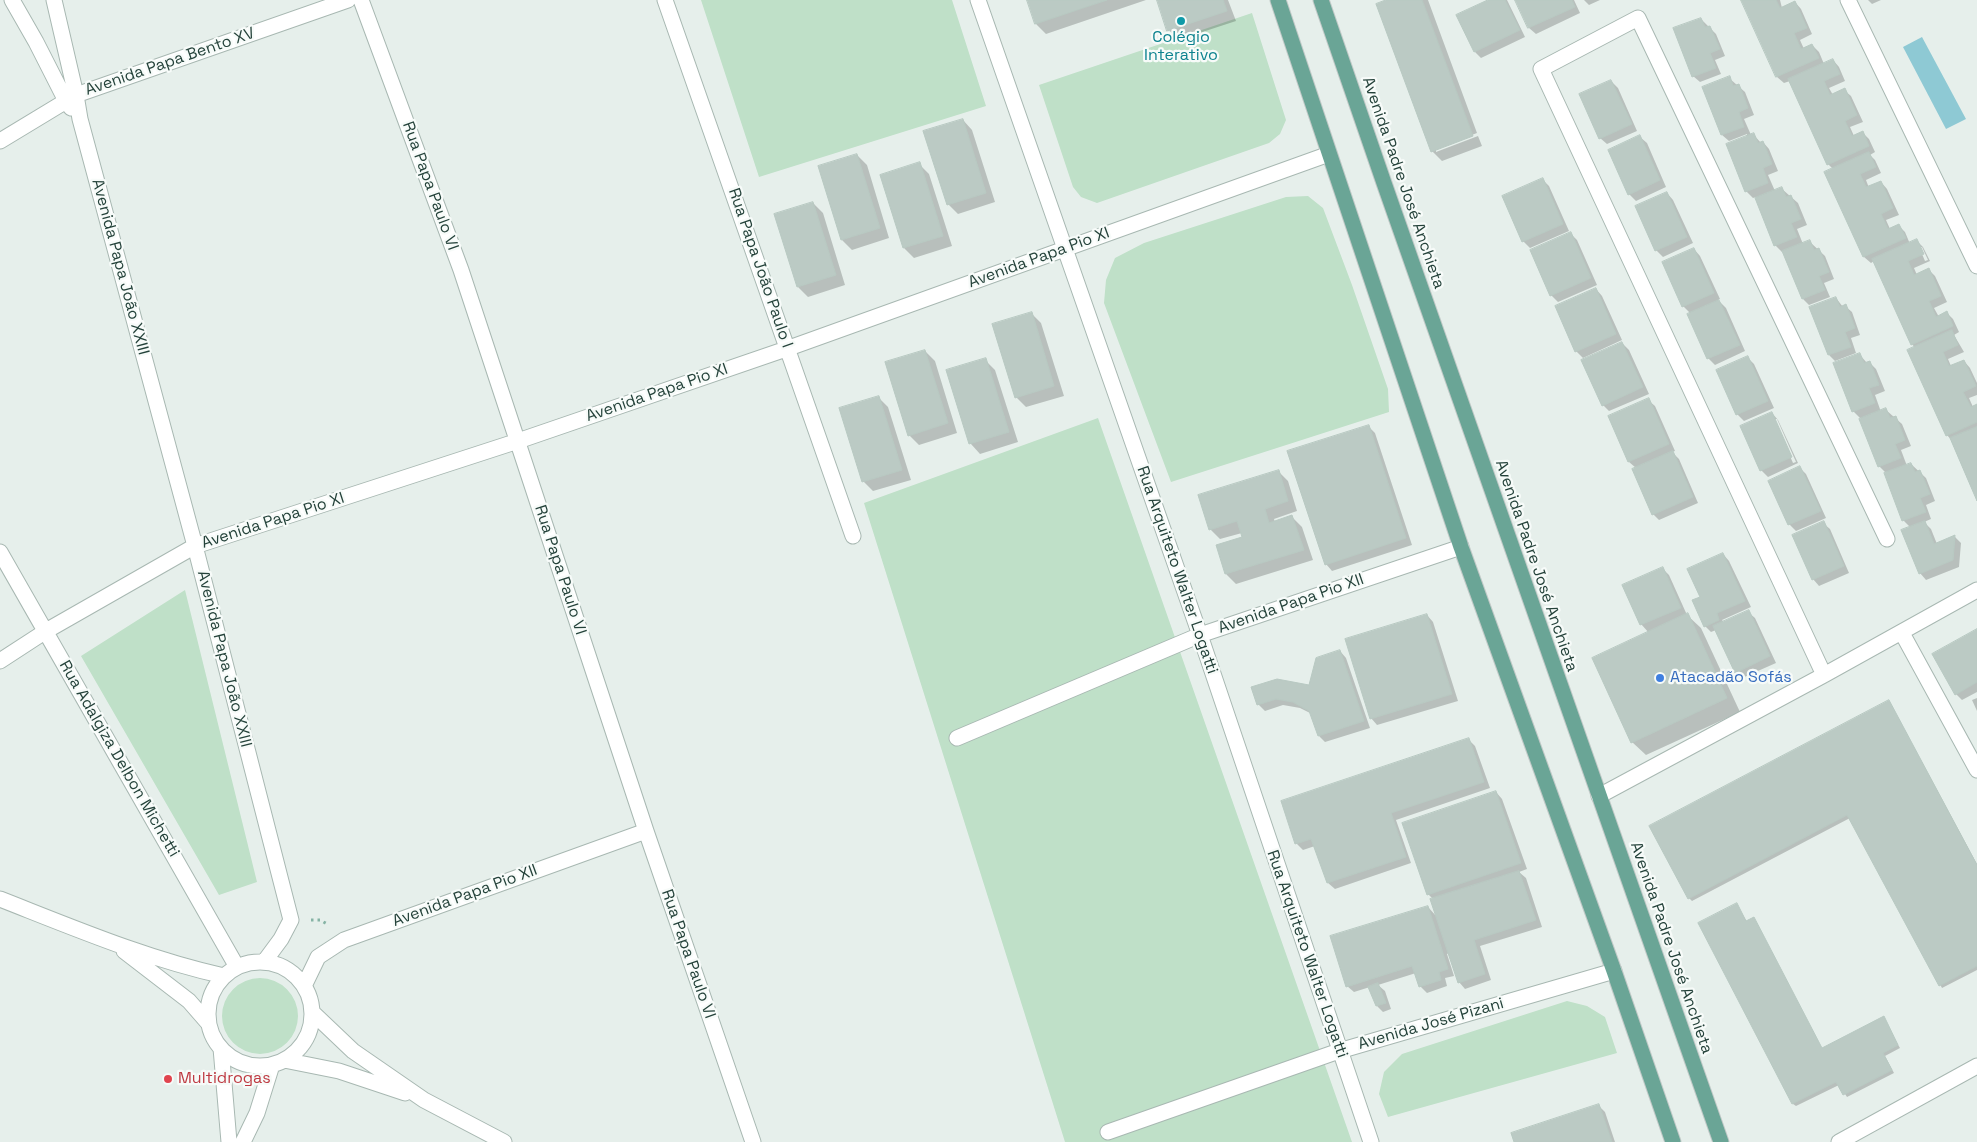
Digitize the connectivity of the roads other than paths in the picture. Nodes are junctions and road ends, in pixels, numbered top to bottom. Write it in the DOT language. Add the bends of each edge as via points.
graph roads {
  1 [pos="12,0"];
  2 [pos="54,0"];
  3 [pos="348,0"];
  4 [pos="361,0"];
  5 [pos="665,0"];
  6 [pos="978,0"];
  7 [pos="1278,0"];
  8 [pos="1321,0"];
  9 [pos="1848,0"];
  10 [pos="71,98"];
  11 [pos="0,141"];
  12 [pos="1329,154"];
  13 [pos="1064,248"];
  14 [pos="1977,266"];
  15 [pos="789,348"];
  16 [pos="518,441"];
  17 [pos="853,536"];
  18 [pos="1886,539"];
  19 [pos="195,546"];
  20 [pos="1461,547"];
  21 [pos="0,552"];
  22 [pos="1977,590"];
  23 [pos="46,631"];
  24 [pos="1902,632"];
  25 [pos="1200,635"];
  26 [pos="0,661"];
  27 [pos="1824,675"];
  28 [pos="957,738"];
  29 [pos="1977,770"];
  30 [pos="1599,796"];
  31 [pos="646,831"];
  32 [pos="0,899"];
  33 [pos="115,944"];
  34 [pos="264,962"];
  35 [pos="1614,971"];
  36 [pos="231,972"];
  37 [pos="304,986"];
  38 [pos="312,1012"];
  39 [pos="209,1024"];
  40 [pos="221,1048"];
  41 [pos="1339,1051"];
  42 [pos="278,1063"];
  43 [pos="1977,1066"];
  44 [pos="424,1100"];
  45 [pos="1108,1132"];
  46 [pos="229,1142"];
  47 [pos="243,1142"];
  48 [pos="504,1142"];
  49 [pos="753,1142"];
  50 [pos="1371,1142"];
  51 [pos="1673,1142"];
  52 [pos="1721,1142"];
  53 [pos="1839,1142"];
  1 -- 10 [label="street"];
  2 -- 10 [label="street, Avenida Papa João XXIII"];
  3 -- 10 [label="street, Avenida Papa Bento XV"];
  4 -- 16 [label="street, Rua Papa Paulo VI" via="461,270"];
  5 -- 15 [label="street, Rua Papa João Paulo I"];
  6 -- 13 [label="street, Rua Arquiteto Walter Logatti"];
  7 -- 12 [label="main road"];
  8 -- 30 [label="main road, Avenida Padre José Anchieta"];
  9 -- 14 [label="street"];
  10 -- 11 [label="street, Avenida Papa Bento XV"];
  10 -- 19 [label="street, Avenida Papa João XXIII" via="80,119"];
  12 -- 13 [label="street, Avenida Papa Pio XI"];
  12 -- 20 [label="main road"];
  13 -- 15 [label="street, Avenida Papa Pio XI"];
  13 -- 25 [label="street, Rua Arquiteto Walter Logatti"];
  15 -- 16 [label="street, Avenida Papa Pio XI"];
  15 -- 17 [label="street, Rua Papa João Paulo I"];
  16 -- 19 [label="street, Avenida Papa Pio XI"];
  16 -- 31 [label="street, Rua Papa Paulo VI"];
  18 -- 27 [label="street" via="1638,18 1541,69"];
  19 -- 23 [label="street, Avenida Papa Pio XI"];
  19 -- 34 [label="street, Avenida Papa João XXIII" via="290,920"];
  20 -- 25 [label="street, Avenida Papa Pio XII"];
  20 -- 35 [label="main road"];
  21 -- 23 [label="street, Rua Adalgiza Delbon Michetti"];
  22 -- 24 [label="street"];
  23 -- 26 [label="street, Avenida Papa Pio XI"];
  23 -- 36 [label="street, Rua Adalgiza Delbon Michetti"];
  24 -- 27 [label="street"];
  24 -- 29 [label="street"];
  25 -- 28 [label="street, Avenida Papa Pio XII"];
  25 -- 41 [label="street, Rua Arquiteto Walter Logatti"];
  27 -- 30 [label="street"];
  30 -- 52 [label="main road, Avenida Padre José Anchieta"];
  31 -- 37 [label="street, Avenida Papa Pio XII" via="344,940 318,957"];
  31 -- 49 [label="street, Rua Papa Paulo VI"];
  32 -- 33 [label="street"];
  33 -- 36 [label="street" via="198,970"];
  33 -- 39 [label="street" via="189,1001"];
  34 -- 36 [label="street" via="250,963"];
  34 -- 37 [label="street" via="294,974"];
  35 -- 41 [label="street, Avenida José Pizani"];
  35 -- 51 [label="main road"];
  36 -- 39 [label="street" via="214,990 208,1006"];
  37 -- 38 [label="street"];
  38 -- 42 [label="street" via="306,1040 296,1052"];
  38 -- 44 [label="street" via="353,1051"];
  39 -- 40 [label="street"];
  40 -- 42 [label="street" via="244,1064"];
  40 -- 46 [label="street"];
  41 -- 45 [label="street, Avenida José Pizani"];
  41 -- 50 [label="street, Rua Arquiteto Walter Logatti"];
  42 -- 44 [label="street" via="339,1070"];
  42 -- 47 [label="street"];
  43 -- 53 [label="street"];
  44 -- 48 [label="street"];
}
